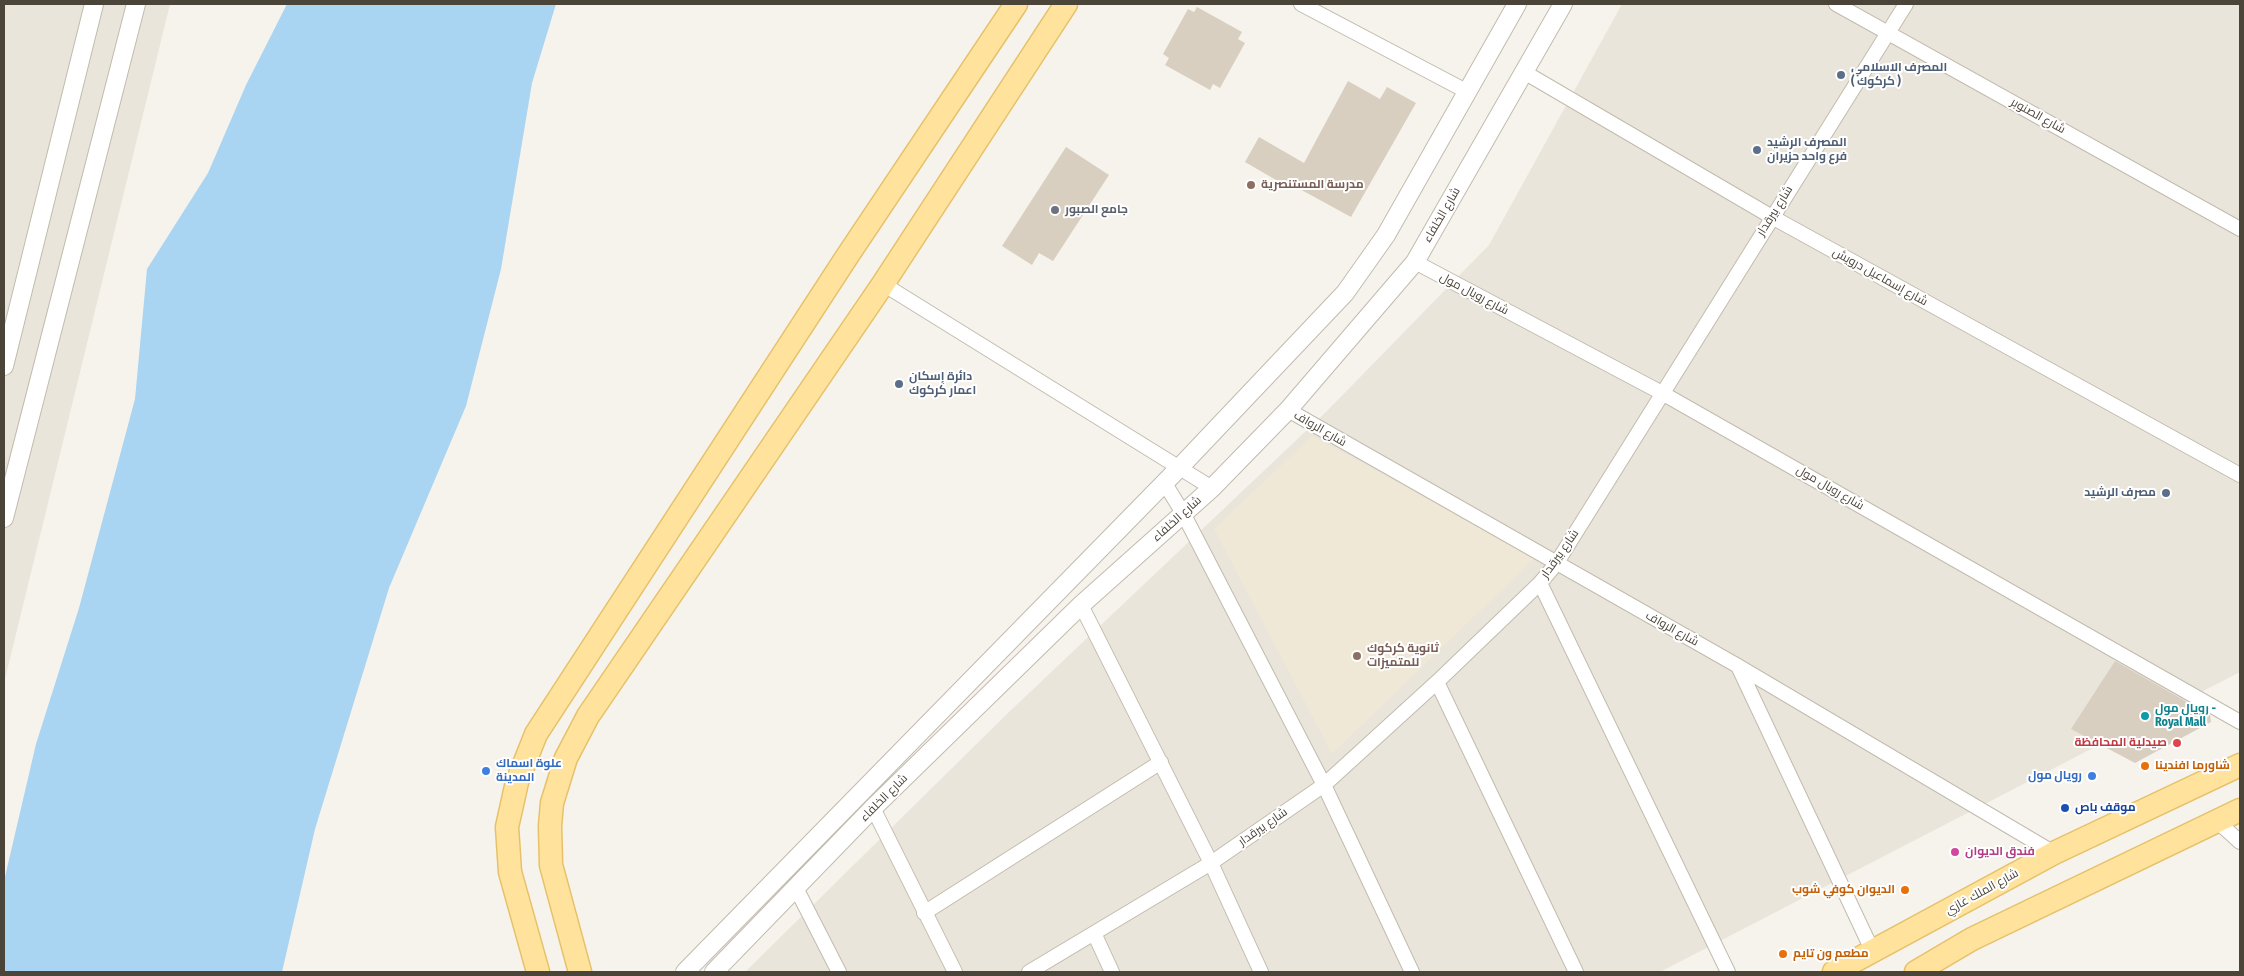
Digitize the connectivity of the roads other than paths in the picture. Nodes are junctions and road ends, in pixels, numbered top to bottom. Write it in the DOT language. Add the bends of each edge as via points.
graph roads {
  1 [pos="94,4"];
  2 [pos="136,4"];
  3 [pos="1016,4"];
  4 [pos="1066,4"];
  5 [pos="1301,4"];
  6 [pos="1517,4"];
  7 [pos="1563,4"];
  8 [pos="1836,4"];
  9 [pos="1906,4"];
  10 [pos="1888,32"];
  11 [pos="1524,72"];
  12 [pos="1466,91"];
  13 [pos="1772,217"];
  14 [pos="2240,229"];
  15 [pos="1415,262"];
  16 [pos="883,284"];
  17 [pos="4,366"];
  18 [pos="1662,393"];
  19 [pos="1288,410"];
  20 [pos="1180,467"];
  21 [pos="2240,475"];
  22 [pos="1164,482"];
  23 [pos="1212,488"];
  24 [pos="1183,513"];
  25 [pos="4,518"];
  26 [pos="1556,564"];
  27 [pos="635,581"];
  28 [pos="1540,583"];
  29 [pos="665,601"];
  30 [pos="1082,605"];
  31 [pos="1738,666"];
  32 [pos="1437,682"];
  33 [pos="2240,722"];
  34 [pos="1161,762"];
  35 [pos="2240,765"];
  36 [pos="1324,785"];
  37 [pos="872,808"];
  38 [pos="2240,810"];
  39 [pos="2218,821"];
  40 [pos="2240,842"];
  41 [pos="2054,853"];
  42 [pos="1211,863"];
  43 [pos="796,888"];
  44 [pos="1954,907"];
  45 [pos="924,913"];
  46 [pos="1094,933"];
  47 [pos="1972,939"];
  48 [pos="1872,952"];
  49 [pos="535,967"];
  50 [pos="580,972"];
  51 [pos="684,972"];
  52 [pos="714,972"];
  53 [pos="839,972"];
  54 [pos="955,972"];
  55 [pos="1029,972"];
  56 [pos="1112,972"];
  57 [pos="1261,972"];
  58 [pos="1412,972"];
  59 [pos="1576,972"];
  60 [pos="1728,972"];
  61 [pos="1834,972"];
  62 [pos="1916,972"];
  1 -- 17 [label="street"];
  2 -- 25 [label="street"];
  3 -- 27 [label="main road"];
  4 -- 16 [label="main road"];
  5 -- 12 [label="street"];
  6 -- 12 [label="street"];
  7 -- 11 [label="street, شارع الخلفاء"];
  8 -- 10 [label="street, شارع الصنوبر"];
  9 -- 10 [label="street, شارع بيرقدار"];
  10 -- 13 [label="street, شارع بيرقدار"];
  10 -- 14 [label="street, شارع الصنوبر"];
  11 -- 13 [label="street, شارع إسماعيل درويش"];
  11 -- 15 [label="street, شارع الخلفاء"];
  12 -- 20 [label="street" via="1386,235 1345,293"];
  13 -- 18 [label="street, شارع بيرقدار"];
  13 -- 21 [label="street, شارع إسماعيل درويش"];
  15 -- 18 [label="street, شارع رويال مول"];
  15 -- 19 [label="street, شارع الخلفاء"];
  16 -- 20 [label="street"];
  16 -- 29 [label="main road"];
  18 -- 26 [label="street, شارع بيرقدار"];
  18 -- 33 [label="street, شارع رويال مول"];
  19 -- 23 [label="street, شارع الخلفاء"];
  19 -- 26 [label="street, شارع الرواف"];
  20 -- 22 [label="street"];
  20 -- 23 [label="street"];
  22 -- 24 [label="street"];
  22 -- 51 [label="street"];
  23 -- 24 [label="street, شارع الخلفاء"];
  24 -- 30 [label="street, شارع الخلفاء"];
  24 -- 36 [label="street"];
  26 -- 28 [label="street, شارع بيرقدار"];
  26 -- 31 [label="street, شارع الرواف"];
  27 -- 29 [label="main road"];
  27 -- 49 [label="main road" via="536,734 517,782 507,826 510,872"];
  28 -- 32 [label="street, شارع بيرقدار"];
  28 -- 60 [label="street"];
  29 -- 50 [label="main road" via="588,716 566,758 552,803 550,865"];
  30 -- 34 [label="street"];
  30 -- 37 [label="street, شارع الخلفاء"];
  31 -- 41 [label="street, شارع الرواف"];
  31 -- 48 [label="street"];
  32 -- 36 [label="street, شارع بيرقدار"];
  32 -- 59 [label="street"];
  34 -- 42 [label="street"];
  34 -- 45 [label="street"];
  35 -- 41 [label="main road, شارع الملك غازي"];
  36 -- 42 [label="street, شارع بيرقدار"];
  36 -- 58 [label="street"];
  37 -- 43 [label="street, شارع الخلفاء"];
  37 -- 45 [label="street"];
  38 -- 39 [label="main road"];
  39 -- 40 [label="street"];
  39 -- 47 [label="main road"];
  41 -- 44 [label="main road, شارع الملك غازي"];
  42 -- 46 [label="street, شارع بيرقدار"];
  42 -- 57 [label="street"];
  43 -- 52 [label="street, شارع الخلفاء"];
  43 -- 53 [label="street"];
  44 -- 47 [label="main road"];
  44 -- 48 [label="main road, شارع الملك غازي"];
  45 -- 54 [label="street"];
  46 -- 55 [label="street, شارع بيرقدار"];
  46 -- 56 [label="street"];
  47 -- 62 [label="main road"];
  48 -- 61 [label="main road, شارع الملك غازي"];
}
